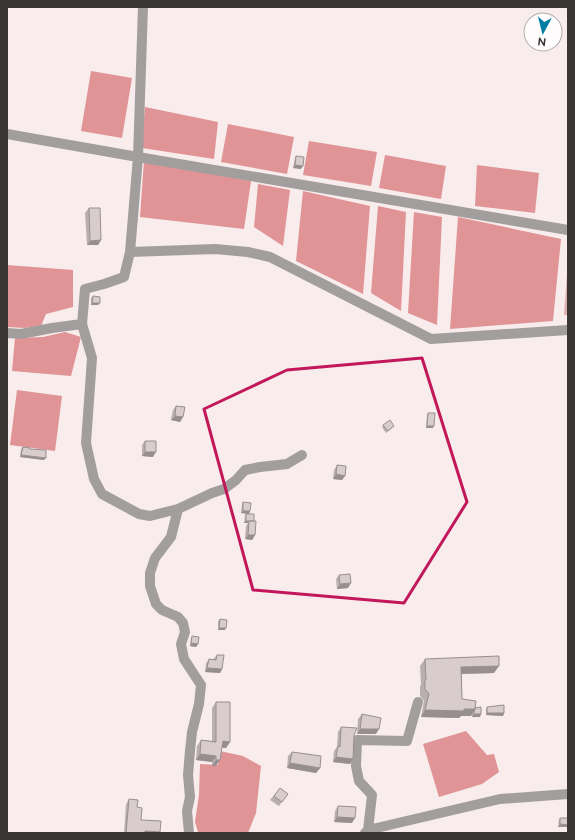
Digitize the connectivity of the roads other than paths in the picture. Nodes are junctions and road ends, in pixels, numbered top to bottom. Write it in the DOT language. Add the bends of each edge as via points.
graph roads {
  1 [pos="143,7"];
  2 [pos="7,134"];
  3 [pos="138,157"];
  4 [pos="568,230"];
  5 [pos="130,252"];
  6 [pos="82,324"];
  7 [pos="568,330"];
  8 [pos="7,333"];
  9 [pos="302,455"];
  10 [pos="178,509"];
  11 [pos="418,702"];
  12 [pos="568,794"];
  13 [pos="367,832"];
  14 [pos="189,833"];
  1 -- 3 [label="street"];
  2 -- 3 [label="street"];
  3 -- 4 [label="street"];
  3 -- 5 [label="street"];
  5 -- 6 [label="street" via="124,277 85,288"];
  5 -- 7 [label="street" via="215,249 270,257 431,339"];
  6 -- 8 [label="street" via="21,334"];
  6 -- 10 [label="street" via="92,358 86,444 94,479 102,494 139,514 150,516"];
  9 -- 10 [label="street" via="287,464 245,470 224,489"];
  10 -- 14 [label="street" via="171,537 155,558 150,574 150,586 156,604 162,610 178,617 183,623 185,632 181,644 184,659 200,685 200,704 192,732 188,775"];
  11 -- 13 [label="street" via="407,741 357,740 356,766 359,781 372,795"];
  12 -- 13 [label="street" via="500,799"];
}
